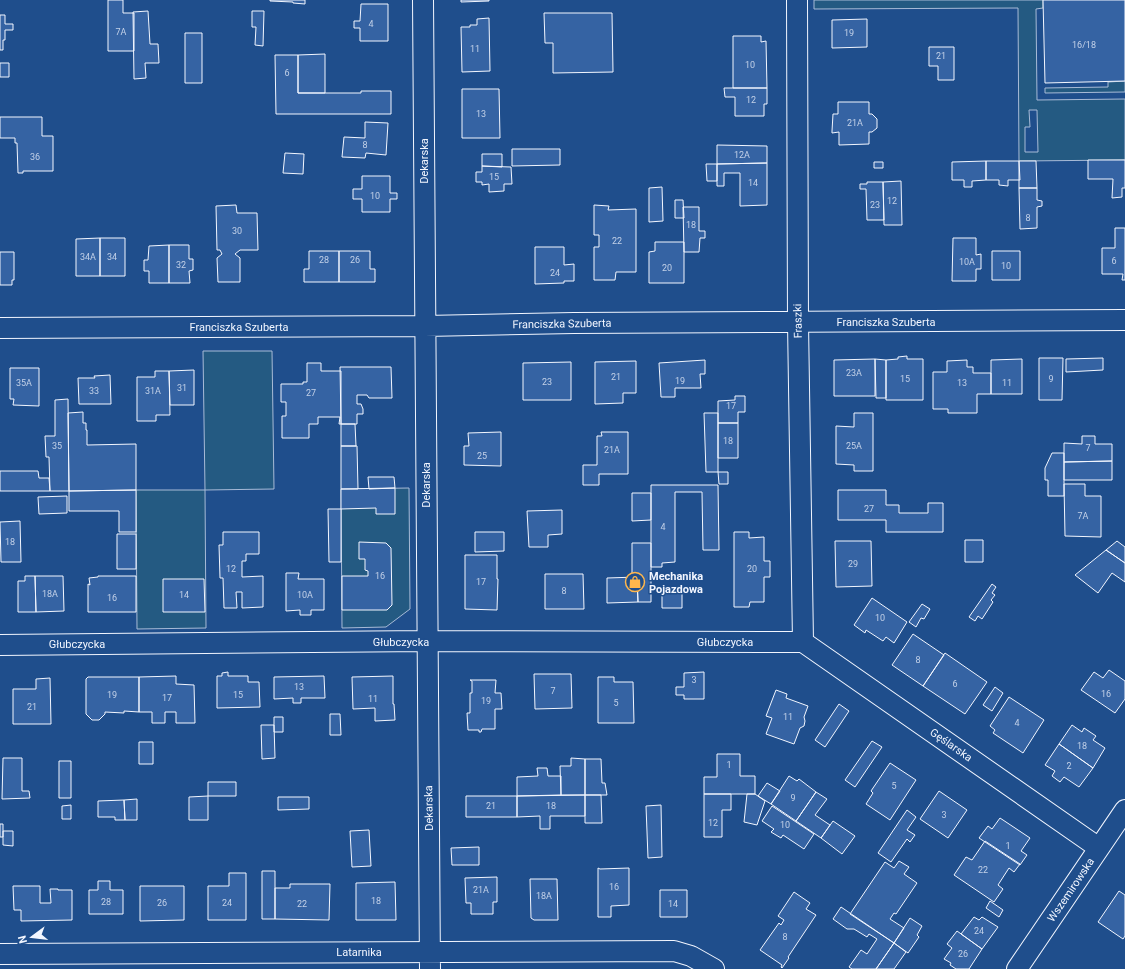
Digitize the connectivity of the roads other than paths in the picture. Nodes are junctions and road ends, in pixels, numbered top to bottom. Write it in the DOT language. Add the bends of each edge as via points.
graph roads {
  1 [pos="423,0"];
  2 [pos="797,0"];
  3 [pos="1125,320"];
  4 [pos="798,323"];
  5 [pos="425,326"];
  6 [pos="0,328"];
  7 [pos="428,641"];
  8 [pos="803,642"];
  9 [pos="0,644"];
  10 [pos="1125,810"];
  11 [pos="1099,848"];
  12 [pos="0,954"];
  13 [pos="430,960"];
  14 [pos="714,969"];
  15 [pos="1017,969"];
  1 -- 5 [label="street, Dekarska"];
  2 -- 4 [label="street, Fraszki"];
  3 -- 4 [label="street, Franciszka Szuberta"];
  4 -- 5 [label="street, Franciszka Szuberta"];
  4 -- 8 [label="street, Fraszki"];
  5 -- 6 [label="street, Franciszka Szuberta"];
  5 -- 7 [label="street, Dekarska"];
  7 -- 8 [label="street, Głubczycka"];
  7 -- 9 [label="street, Głubczycka"];
  7 -- 13 [label="street, Dekarska"];
  8 -- 11 [label="street, Gęślarska"];
  10 -- 11 [label="street, Wszemirowska"];
  11 -- 15 [label="street, Wszemirowska"];
  12 -- 13 [label="street, Latarnika"];
  13 -- 14 [label="street, Latarnika" via="674,951 691,956"];
}
